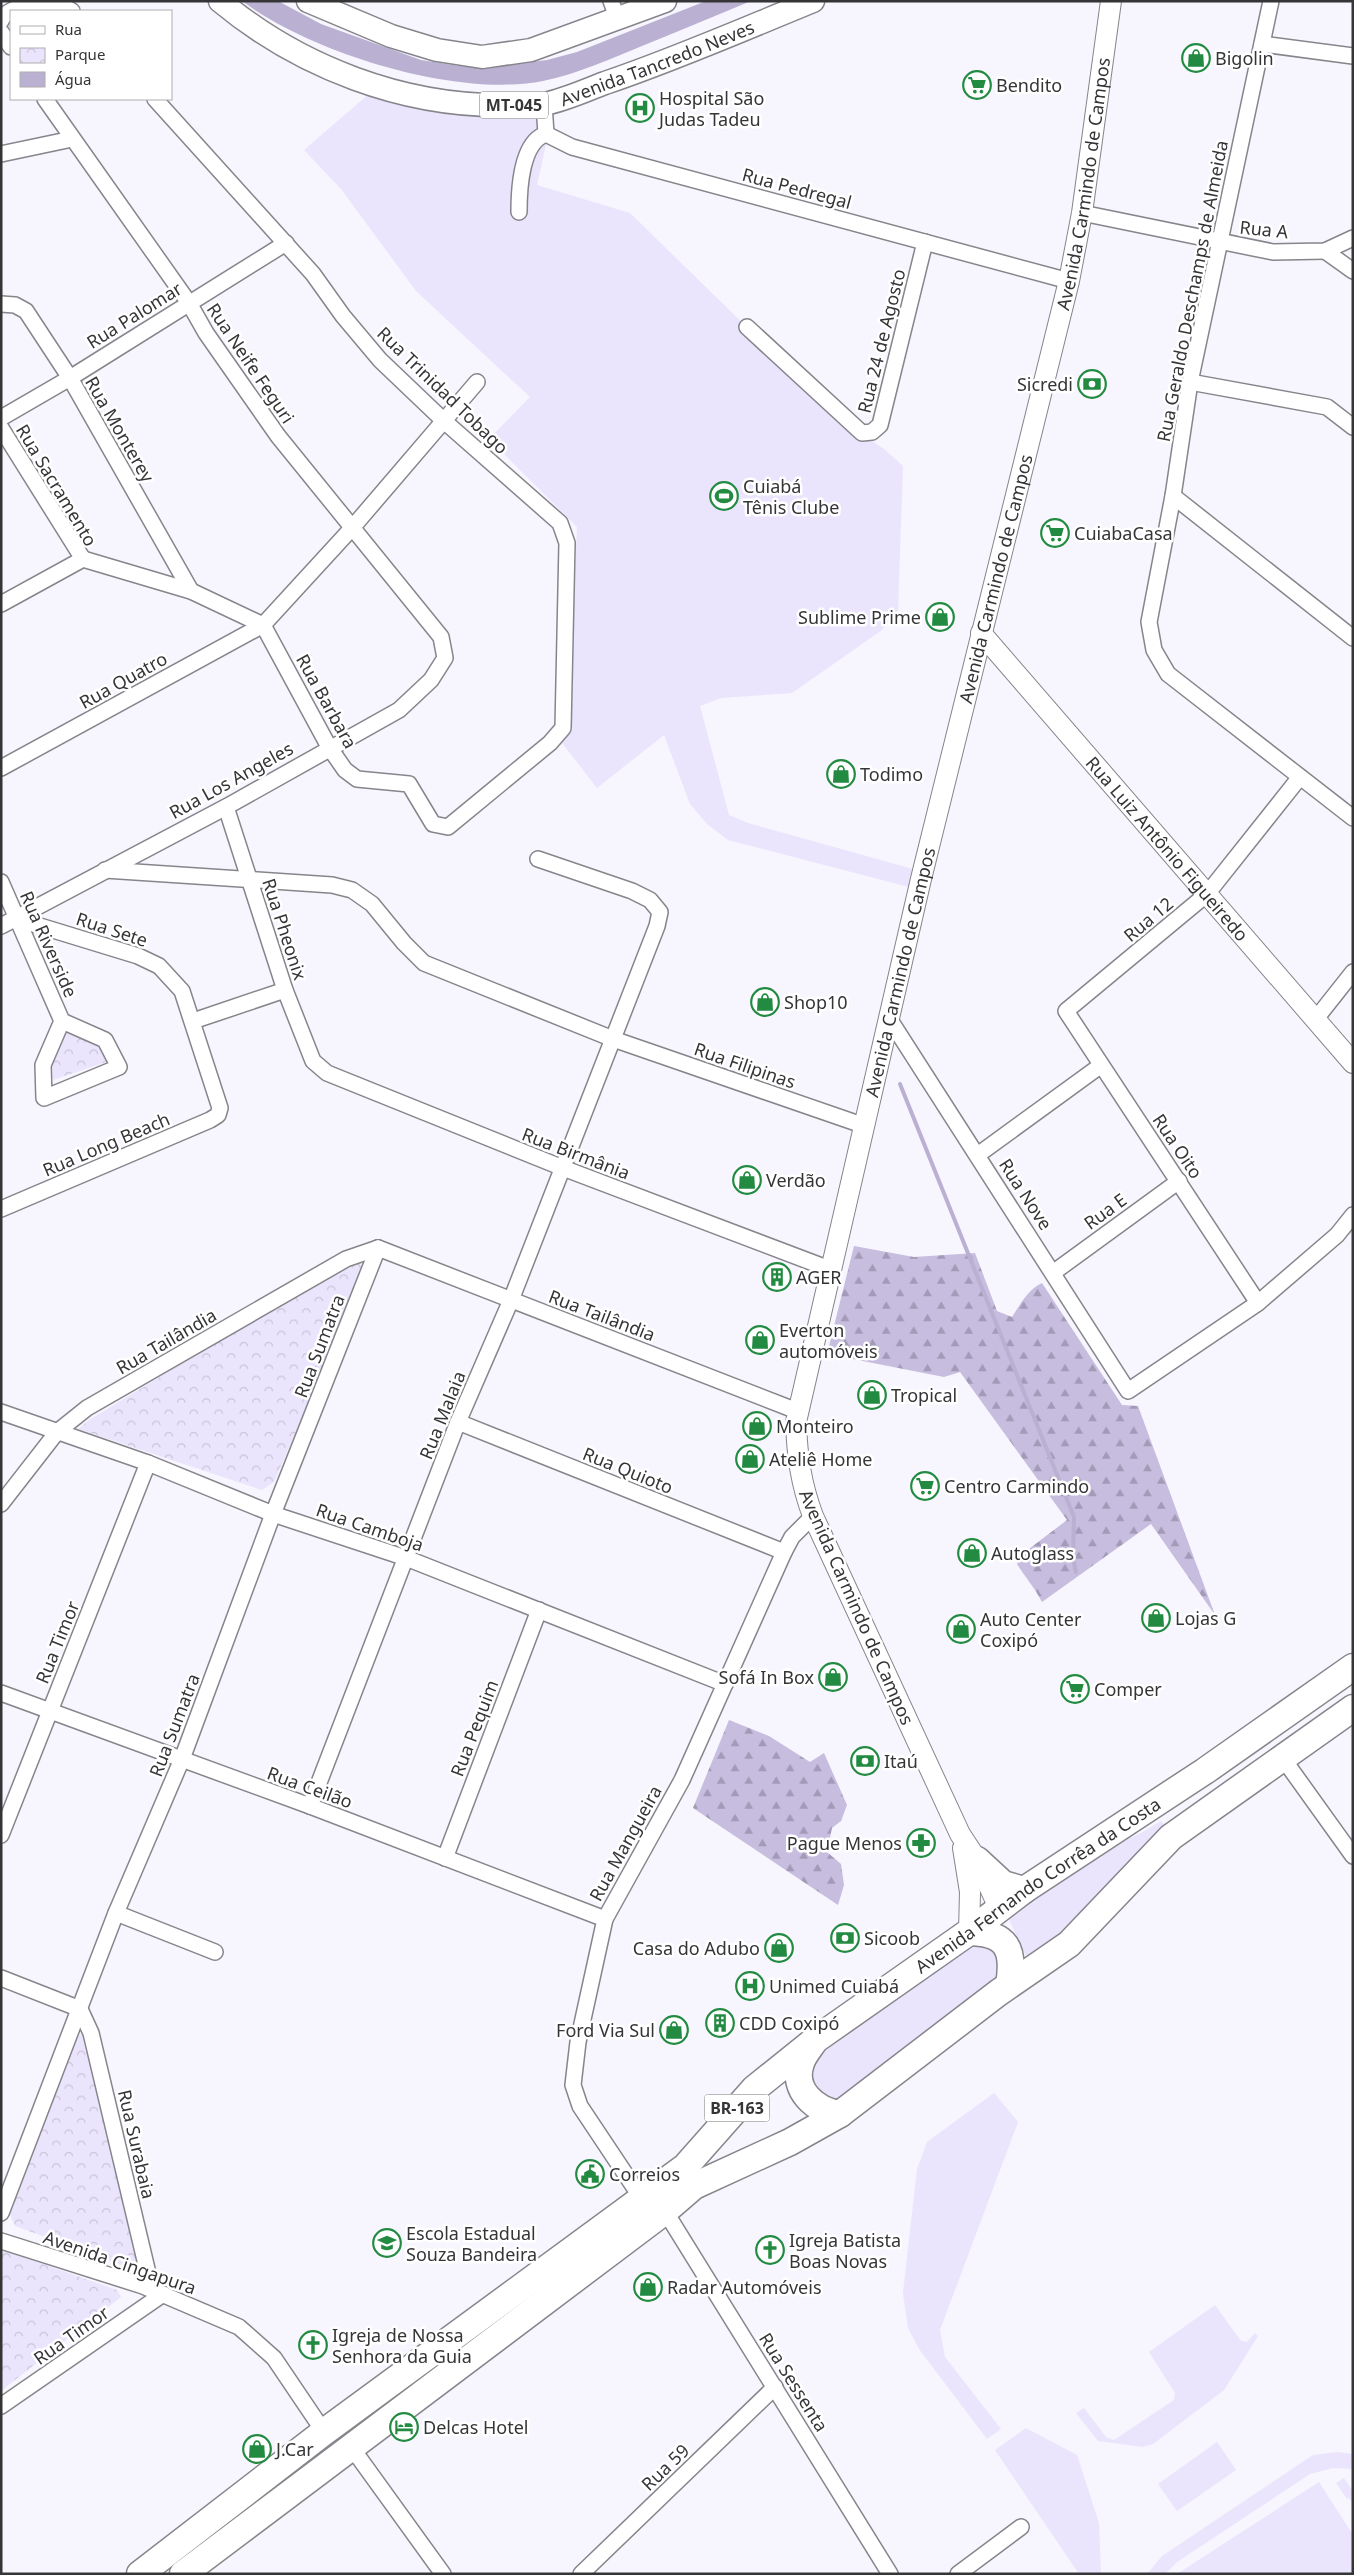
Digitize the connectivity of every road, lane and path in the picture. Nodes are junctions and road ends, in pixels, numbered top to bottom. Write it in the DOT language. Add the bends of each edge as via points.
graph roads {
  1 [pos="220,1"];
  2 [pos="308,1"];
  3 [pos="665,1"];
  4 [pos="813,1"];
  5 [pos="1111,1"];
  6 [pos="1272,1"];
  7 [pos="11,10"];
  8 [pos="71,10"];
  9 [pos="10,11"];
  10 [pos="614,11"];
  11 [pos="1,21"];
  12 [pos="1,32"];
  13 [pos="1262,44"];
  14 [pos="10,46"];
  15 [pos="1353,56"];
  16 [pos="47,100"];
  17 [pos="156,100"];
  18 [pos="544,104"];
  19 [pos="546,134"];
  20 [pos="72,140"];
  21 [pos="1,154"];
  22 [pos="519,212"];
  23 [pos="1082,213"];
  24 [pos="1353,238"];
  25 [pos="925,242"];
  26 [pos="1218,242"];
  27 [pos="286,243"];
  28 [pos="1325,251"];
  29 [pos="1353,271"];
  30 [pos="1069,281"];
  31 [pos="189,303"];
  32 [pos="1,304"];
  33 [pos="747,327"];
  34 [pos="70,378"];
  35 [pos="477,382"];
  36 [pos="1190,382"];
  37 [pos="1,418"];
  38 [pos="444,421"];
  39 [pos="1353,427"];
  40 [pos="1,428"];
  41 [pos="1173,496"];
  42 [pos="352,528"];
  43 [pos="83,558"];
  44 [pos="191,591"];
  45 [pos="1,604"];
  46 [pos="263,625"];
  47 [pos="981,633"];
  48 [pos="441,637"];
  49 [pos="1353,638"];
  50 [pos="563,728"];
  51 [pos="329,747"];
  52 [pos="1,768"];
  53 [pos="1300,777"];
  54 [pos="226,807"];
  55 [pos="1353,818"];
  56 [pos="538,860"];
  57 [pos="104,870"];
  58 [pos="250,881"];
  59 [pos="1,882"];
  60 [pos="1207,894"];
  61 [pos="17,919"];
  62 [pos="1,926"];
  63 [pos="1353,972"];
  64 [pos="285,990"];
  65 [pos="1066,1011"];
  66 [pos="890,1020"];
  67 [pos="1315,1020"];
  68 [pos="62,1021"];
  69 [pos="192,1022"];
  70 [pos="613,1039"];
  71 [pos="313,1061"];
  72 [pos="1353,1063"];
  73 [pos="1100,1066"];
  74 [pos="220,1108"];
  75 [pos="865,1126"];
  76 [pos="978,1154"];
  77 [pos="563,1168"];
  78 [pos="1179,1181"];
  79 [pos="1,1209"];
  80 [pos="1353,1215"];
  81 [pos="378,1248"];
  82 [pos="832,1270"];
  83 [pos="1054,1272"];
  84 [pos="511,1300"];
  85 [pos="1258,1303"];
  86 [pos="797,1411"];
  87 [pos="1,1412"];
  88 [pos="458,1422"];
  89 [pos="57,1432"];
  90 [pos="148,1463"];
  91 [pos="1,1504"];
  92 [pos="273,1514"];
  93 [pos="813,1516"];
  94 [pos="784,1552"];
  95 [pos="406,1558"];
  96 [pos="538,1610"];
  97 [pos="1353,1667"];
  98 [pos="725,1684"];
  99 [pos="1,1693"];
  100 [pos="1353,1708"];
  101 [pos="49,1711"];
  102 [pos="1282,1757"];
  103 [pos="182,1759"];
  104 [pos="310,1806"];
  105 [pos="960,1834"];
  106 [pos="1,1836"];
  107 [pos="1353,1856"];
  108 [pos="445,1858"];
  109 [pos="977,1860"];
  110 [pos="1024,1890"];
  111 [pos="1000,1910"];
  112 [pos="116,1912"];
  113 [pos="605,1919"];
  114 [pos="969,1932"];
  115 [pos="1009,1950"];
  116 [pos="215,1952"];
  117 [pos="1,1978"];
  118 [pos="1009,1985"];
  119 [pos="80,2009"];
  120 [pos="814,2040"];
  121 [pos="840,2114"];
  122 [pos="642,2199"];
  123 [pos="665,2211"];
  124 [pos="1,2213"];
  125 [pos="1,2241"];
  126 [pos="158,2292"];
  127 [pos="775,2387"];
  128 [pos="1,2406"];
  129 [pos="324,2432"];
  130 [pos="352,2448"];
  131 [pos="1021,2527"];
  132 [pos="140,2574"];
  133 [pos="183,2574"];
  134 [pos="443,2574"];
  135 [pos="581,2574"];
  136 [pos="890,2574"];
  137 [pos="958,2574"];
  1 -- 18 [label="main road, Avenida Tancredo Neves / MT-045" via="248,24 295,53 387,89 434,101 474,105"];
  2 -- 10 [label="main road" via="391,36 450,53 482,57 531,50"];
  3 -- 10 [label="main road"];
  4 -- 18 [label="main road, Avenida Tancredo Neves / MT-045" via="623,77"];
  5 -- 23 [label="main road, Avenida Carmindo de Campos"];
  6 -- 13 [label="street, Rua Geraldo Deschamps de Almeida"];
  7 -- 8 [label="street" via="53,2"];
  9 -- 11 [label="street"];
  12 -- 14 [label="street"];
  13 -- 15 [label="street"];
  13 -- 26 [label="street, Rua Geraldo Deschamps de Almeida"];
  16 -- 20 [label="street, Rua Neife Feguri"];
  17 -- 27 [label="street, Rua Trinidad Tobago"];
  18 -- 19 [label="street"];
  19 -- 22 [label="street" via="531,144 521,181"];
  19 -- 25 [label="street, Rua Pedregal" via="572,147"];
  20 -- 21 [label="street"];
  20 -- 31 [label="street, Rua Neife Feguri"];
  23 -- 26 [label="street, Rua A"];
  23 -- 30 [label="main road, Avenida Carmindo de Campos"];
  24 -- 28 [label="street, Rua A"];
  25 -- 30 [label="street, Rua Pedregal"];
  25 -- 33 [label="street, Rua 24 de Agosto" via="880,425 872,432 862,433"];
  26 -- 28 [label="street, Rua A" via="1273,252"];
  26 -- 36 [label="street, Rua Geraldo Deschamps de Almeida"];
  27 -- 31 [label="street, Rua Palomar"];
  27 -- 38 [label="street, Rua Trinidad Tobago" via="380,360"];
  28 -- 29 [label="street"];
  30 -- 47 [label="main road, Avenida Carmindo de Campos"];
  31 -- 34 [label="street, Rua Palomar"];
  31 -- 42 [label="street, Rua Neife Feguri" via="206,333 278,436"];
  32 -- 34 [label="street, Rua Monterey" via="15,305 26,311"];
  34 -- 37 [label="street, Rua Palomar"];
  34 -- 44 [label="street, Rua Monterey"];
  35 -- 38 [label="street"];
  36 -- 39 [label="street" via="1327,407"];
  36 -- 41 [label="street, Rua Geraldo Deschamps de Almeida"];
  38 -- 42 [label="street"];
  38 -- 50 [label="street, Rua Trinidad Tobago" via="560,523 567,543"];
  40 -- 43 [label="street, Rua Sacramento"];
  41 -- 49 [label="street"];
  41 -- 53 [label="street, Rua Geraldo Deschamps de Almeida" via="1149,622 1154,650 1168,674"];
  42 -- 46 [label="street"];
  42 -- 48 [label="street, Rua Neife Feguri"];
  43 -- 44 [label="street"];
  43 -- 45 [label="street, Rua Sacramento"];
  44 -- 46 [label="street"];
  46 -- 51 [label="street, Rua Barbara"];
  46 -- 52 [label="street, Rua Quatro"];
  47 -- 60 [label="main road, Rua Luiz Antônio Figueiredo"];
  47 -- 66 [label="main road, Avenida Carmindo de Campos"];
  48 -- 51 [label="street, Rua Los Angeles" via="445,658 431,680 399,710"];
  50 -- 51 [label="street, Rua Barbara" via="550,743 448,827 434,824 408,784 358,779 345,770"];
  51 -- 54 [label="street, Rua Los Angeles"];
  53 -- 55 [label="street"];
  53 -- 60 [label="street, Rua 12"];
  54 -- 57 [label="street, Rua Los Angeles"];
  54 -- 58 [label="street, Rua Pheonix"];
  56 -- 70 [label="street, Rua Malaia" via="632,891 650,900 660,912"];
  57 -- 58 [label="street, Rua Filipinas"];
  57 -- 61 [label="street, Rua Los Angeles"];
  58 -- 64 [label="street, Rua Pheonix"];
  58 -- 70 [label="street, Rua Filipinas" via="332,885 352,890 372,904 424,963"];
  59 -- 61 [label="street, Rua Riverside"];
  60 -- 65 [label="street, Rua 12"];
  60 -- 67 [label="main road, Rua Luiz Antônio Figueiredo"];
  61 -- 62 [label="street, Rua Los Angeles"];
  61 -- 68 [label="street, Rua Riverside"];
  61 -- 69 [label="street, Rua Sete" via="138,956 159,966 182,992"];
  63 -- 67 [label="street"];
  64 -- 69 [label="street"];
  64 -- 71 [label="street, Rua Pheonix"];
  65 -- 73 [label="street, Rua Oito"];
  66 -- 75 [label="main road, Avenida Carmindo de Campos"];
  66 -- 76 [label="street, Rua Nove"];
  67 -- 72 [label="main road, Rua Luiz Antônio Figueiredo"];
  68 -- 68 [label="street, Rua Riverside" via="44,1065 44,1098 120,1068 105,1040"];
  69 -- 74 [label="street, Rua Sete"];
  70 -- 75 [label="street, Rua Filipinas"];
  70 -- 77 [label="street, Rua Malaia"];
  71 -- 77 [label="street, Rua Birmânia" via="326,1074"];
  73 -- 76 [label="street"];
  73 -- 78 [label="street, Rua Oito"];
  74 -- 79 [label="street, Rua Long Beach" via="218,1115 210,1120"];
  75 -- 82 [label="main road, Avenida Carmindo de Campos"];
  76 -- 83 [label="street, Rua Nove"];
  77 -- 82 [label="street, Rua Birmânia"];
  77 -- 84 [label="street, Rua Malaia"];
  78 -- 83 [label="street, Rua E"];
  78 -- 85 [label="street, Rua Oito"];
  80 -- 85 [label="street" via="1337,1235"];
  81 -- 84 [label="street, Rua Tailândia"];
  81 -- 89 [label="street, Rua Tailândia" via="346,1259 87,1408"];
  81 -- 92 [label="street, Rua Sumatra"];
  82 -- 86 [label="main road, Avenida Carmindo de Campos"];
  83 -- 85 [label="street, Rua Nove" via="1128,1390"];
  84 -- 86 [label="street, Rua Tailândia"];
  84 -- 88 [label="street, Rua Malaia"];
  86 -- 93 [label="main road, Avenida Carmindo de Campos" via="796,1457"];
  87 -- 89 [label="street, Rua Camboja"];
  88 -- 94 [label="street, Rua Quioto"];
  88 -- 95 [label="street, Rua Malaia"];
  89 -- 90 [label="street, Rua Camboja"];
  89 -- 91 [label="street, Rua Tailândia"];
  90 -- 92 [label="street, Rua Camboja"];
  90 -- 101 [label="street, Rua Timor"];
  92 -- 95 [label="street, Rua Camboja"];
  92 -- 103 [label="street, Rua Sumatra"];
  93 -- 94 [label="street, Rua Mangueira" via="792,1537"];
  93 -- 105 [label="main road, Avenida Carmindo de Campos"];
  94 -- 98 [label="street, Rua Mangueira"];
  95 -- 96 [label="street, Rua Camboja"];
  95 -- 104 [label="street, Rua Malaia"];
  96 -- 98 [label="street, Rua Camboja"];
  96 -- 108 [label="street, Rua Pequim"];
  97 -- 110 [label="highway, Avenida Fernando Corrêa da Costa / BR-163" via="1205,1771"];
  98 -- 113 [label="street, Rua Mangueira" via="682,1780"];
  99 -- 101 [label="street, Rua Ceilão"];
  100 -- 102 [label="highway, Avenida Fernando Corrêa da Costa"];
  101 -- 103 [label="street, Rua Ceilão"];
  101 -- 106 [label="street, Rua Timor"];
  102 -- 107 [label="street"];
  102 -- 118 [label="highway, Avenida Fernando Corrêa da Costa" via="1171,1837 1069,1944"];
  103 -- 104 [label="street, Rua Ceilão"];
  103 -- 112 [label="street, Rua Sumatra"];
  104 -- 108 [label="street, Rua Ceilão"];
  105 -- 109 [label="main road, Avenida Carmindo de Campos"];
  105 -- 114 [label="main road" via="970,1892"];
  108 -- 113 [label="street, Rua Ceilão"];
  109 -- 110 [label="highway" via="1003,1884"];
  109 -- 111 [label="main road, Avenida Carmindo de Campos"];
  110 -- 111 [label="highway, Avenida Fernando Corrêa da Costa / BR-163"];
  111 -- 114 [label="highway, Avenida Fernando Corrêa da Costa / BR-163"];
  111 -- 115 [label="highway"];
  112 -- 116 [label="street"];
  112 -- 119 [label="street, Rua Sumatra"];
  113 -- 122 [label="street, Rua Mangueira" via="578,2042 573,2085 580,2106"];
  114 -- 115 [label="highway" via="987,1932 999,1937"];
  114 -- 120 [label="highway, Avenida Fernando Corrêa da Costa / BR-163"];
  115 -- 118 [label="highway" via="1012,1967"];
  117 -- 119 [label="street"];
  118 -- 121 [label="highway, Avenida Fernando Corrêa da Costa"];
  119 -- 124 [label="street, Rua Sumatra"];
  119 -- 126 [label="street, Rua Surabaia" via="91,2033"];
  120 -- 121 [label="highway" via="800,2063 799,2076 805,2094 816,2107"];
  120 -- 122 [label="highway, Avenida Fernando Corrêa da Costa / BR-163" via="754,2089 685,2167"];
  121 -- 123 [label="highway, Avenida Fernando Corrêa da Costa" via="790,2142 694,2186"];
  122 -- 129 [label="highway, Avenida Fernando Corrêa da Costa / BR-163"];
  123 -- 127 [label="street, Rua Sessenta"];
  123 -- 130 [label="highway, Avenida Fernando Corrêa da Costa"];
  125 -- 126 [label="street, Avenida Cingapura"];
  126 -- 128 [label="street, Rua Timor"];
  126 -- 129 [label="street, Avenida Cingapura" via="239,2327 274,2358"];
  127 -- 135 [label="street, Rua 59"];
  127 -- 136 [label="street, Rua Sessenta"];
  129 -- 132 [label="highway, Avenida Fernando Corrêa da Costa / BR-163"];
  130 -- 133 [label="highway, Avenida Fernando Corrêa da Costa"];
  130 -- 134 [label="street"];
  131 -- 137 [label="street"];
}
